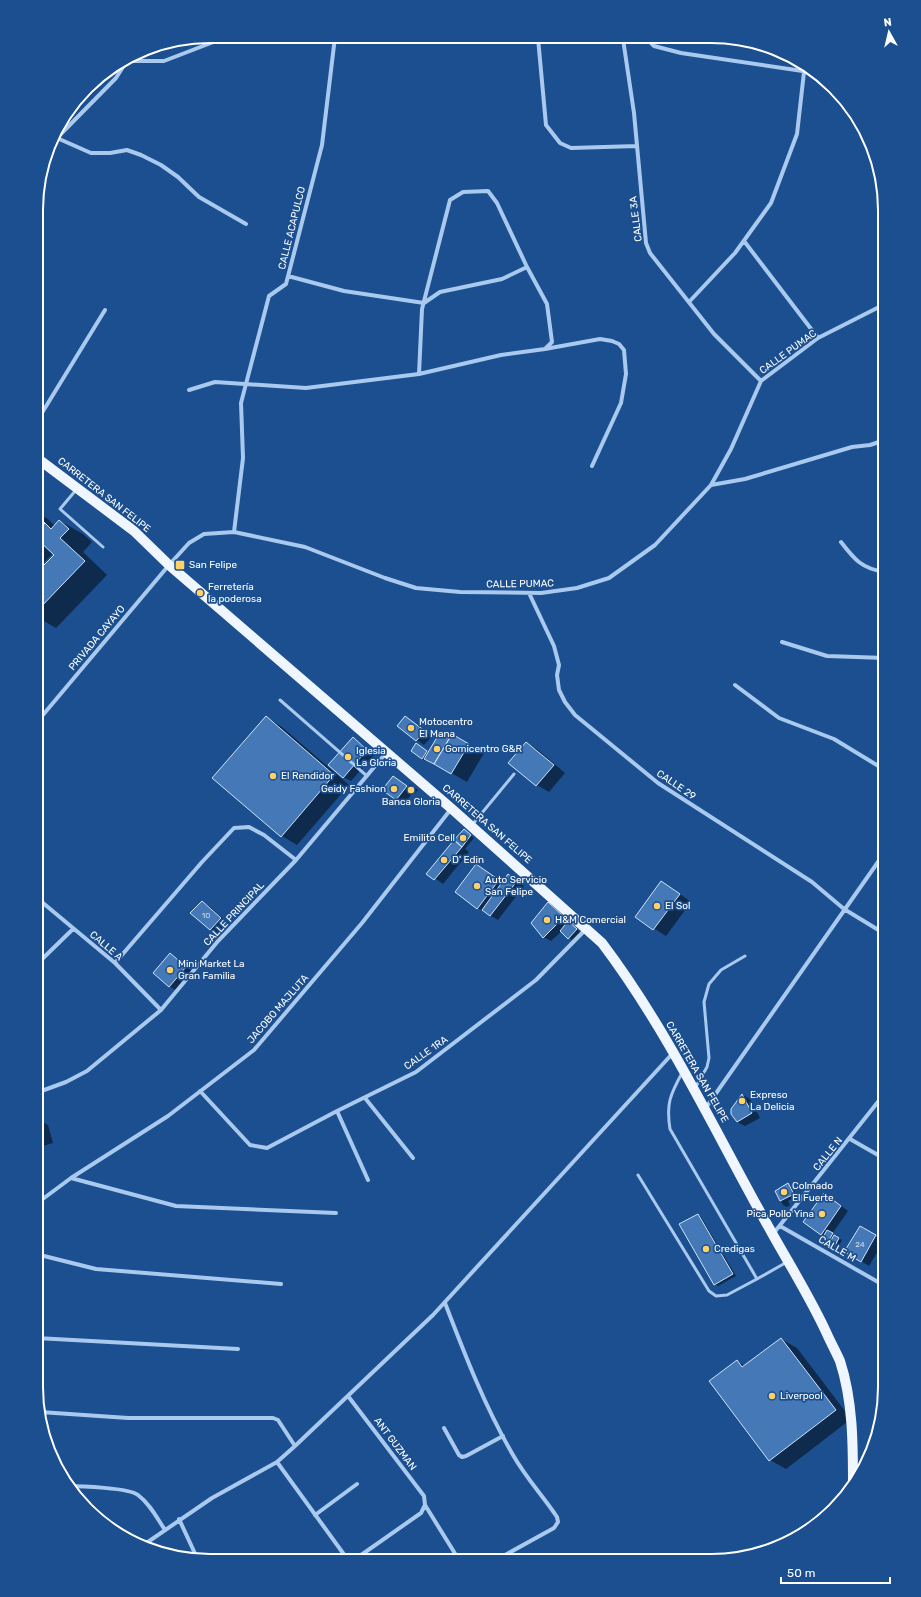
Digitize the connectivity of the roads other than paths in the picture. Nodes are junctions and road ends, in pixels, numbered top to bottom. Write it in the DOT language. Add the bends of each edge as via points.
graph roads {
  1 [pos="211,43"];
  2 [pos="334,43"];
  3 [pos="538,43"];
  4 [pos="624,43"];
  5 [pos="651,43"];
  6 [pos="136,60"];
  7 [pos="124,67"];
  8 [pos="804,72"];
  9 [pos="61,134"];
  10 [pos="59,139"];
  11 [pos="637,146"];
  12 [pos="246,224"];
  13 [pos="744,241"];
  14 [pos="526,267"];
  15 [pos="288,276"];
  16 [pos="689,302"];
  17 [pos="424,303"];
  18 [pos="878,308"];
  19 [pos="104,310"];
  20 [pos="818,338"];
  21 [pos="545,349"];
  22 [pos="419,374"];
  23 [pos="761,381"];
  24 [pos="246,384"];
  25 [pos="189,390"];
  26 [pos="43,411"];
  27 [pos="878,442"];
  28 [pos="43,462"];
  29 [pos="592,466"];
  30 [pos="711,484"];
  31 [pos="77,488"];
  32 [pos="234,532"];
  33 [pos="842,542"];
  34 [pos="103,547"];
  35 [pos="169,565"];
  36 [pos="878,571"];
  37 [pos="529,593"];
  38 [pos="782,642"];
  39 [pos="878,658"];
  40 [pos="735,685"];
  41 [pos="280,700"];
  42 [pos="43,715"];
  43 [pos="387,753"];
  44 [pos="878,766"];
  45 [pos="514,774"];
  46 [pos="367,776"];
  47 [pos="452,809"];
  48 [pos="471,826"];
  49 [pos="296,860"];
  50 [pos="878,862"];
  51 [pos="43,903"];
  52 [pos="844,909"];
  53 [pos="587,928"];
  54 [pos="73,929"];
  55 [pos="878,930"];
  56 [pos="745,956"];
  57 [pos="43,957"];
  58 [pos="115,963"];
  59 [pos="161,1010"];
  60 [pos="674,1053"];
  61 [pos="684,1070"];
  62 [pos="694,1089"];
  63 [pos="43,1090"];
  64 [pos="200,1091"];
  65 [pos="365,1098"];
  66 [pos="878,1102"];
  67 [pos="705,1109"];
  68 [pos="337,1111"];
  69 [pos="850,1139"];
  70 [pos="878,1155"];
  71 [pos="413,1158"];
  72 [pos="638,1175"];
  73 [pos="71,1178"];
  74 [pos="368,1180"];
  75 [pos="43,1199"];
  76 [pos="336,1212"];
  77 [pos="780,1226"];
  78 [pos="773,1235"];
  79 [pos="43,1256"];
  80 [pos="789,1261"];
  81 [pos="757,1278"];
  82 [pos="878,1282"];
  83 [pos="281,1284"];
  84 [pos="444,1303"];
  85 [pos="43,1338"];
  86 [pos="238,1349"];
  87 [pos="348,1396"];
  88 [pos="45,1412"];
  89 [pos="444,1428"];
  90 [pos="503,1436"];
  91 [pos="295,1446"];
  92 [pos="277,1462"];
  93 [pos="853,1475"];
  94 [pos="357,1484"];
  95 [pos="76,1486"];
  96 [pos="425,1504"];
  97 [pos="315,1515"];
  98 [pos="179,1520"];
  99 [pos="165,1530"];
  100 [pos="148,1542"];
  101 [pos="195,1554"];
  102 [pos="344,1554"];
  103 [pos="363,1554"];
  104 [pos="455,1554"];
  105 [pos="507,1554"];
  1 -- 6 [label="street" via="164,61"];
  2 -- 15 [label="street, CALLE ACAPULCO" via="322,145"];
  3 -- 11 [label="street" via="546,125 560,143 571,148"];
  4 -- 11 [label="street, CALLE 3A"];
  5 -- 8 [label="street" via="681,53"];
  7 -- 9 [label="street" via="116,78"];
  8 -- 13 [label="street" via="796,134 770,203"];
  10 -- 12 [label="street" via="90,153 127,150 141,155 178,177 199,197"];
  11 -- 16 [label="street, CALLE 3A" via="646,243 650,253"];
  13 -- 16 [label="street"];
  13 -- 20 [label="street"];
  14 -- 17 [label="street" via="502,279 440,292"];
  14 -- 17 [label="street" via="497,203 488,191 463,192 450,200"];
  14 -- 21 [label="street" via="547,304 552,342"];
  15 -- 17 [label="street" via="344,291"];
  15 -- 24 [label="street, CALLE ACAPULCO" via="286,284 268,296"];
  16 -- 23 [label="street, CALLE 3A" via="714,334"];
  17 -- 22 [label="street"];
  18 -- 20 [label="street, CALLE PUMAC"];
  19 -- 26 [label="street"];
  20 -- 23 [label="street, CALLE PUMAC"];
  21 -- 22 [label="street" via="501,355"];
  21 -- 29 [label="street" via="600,339 612,341 624,350 626,374 621,403"];
  22 -- 24 [label="street" via="306,388"];
  23 -- 30 [label="street, CALLE PUMAC"];
  24 -- 25 [label="street" via="215,382"];
  24 -- 32 [label="street, CALLE ACAPULCO" via="241,403 243,458"];
  27 -- 30 [label="street" via="852,447 745,479"];
  28 -- 31 [label="main road, CARRETERA SAN FELIPE"];
  30 -- 37 [label="street, CALLE PUMAC" via="655,545 609,578 577,588"];
  31 -- 34 [label="lane" via="60,509"];
  31 -- 35 [label="main road, CARRETERA SAN FELIPE" via="134,531"];
  32 -- 35 [label="street, CALLE PUMAC" via="204,534 189,543"];
  32 -- 37 [label="street, CALLE PUMAC" via="305,547 416,588 460,592"];
  33 -- 36 [label="street" via="853,557 864,566"];
  35 -- 42 [label="street, PRIVADA CAYAYO"];
  35 -- 43 [label="main road, CARRETERA SAN FELIPE"];
  37 -- 52 [label="street, CALLE 29" via="554,646 559,665 556,675 559,690 564,702 575,715 658,783 812,882"];
  38 -- 39 [label="street" via="827,656"];
  40 -- 44 [label="street" via="779,718 834,739"];
  41 -- 46 [label="lane"];
  43 -- 46 [label="street, CALLE PRINCIPAL"];
  43 -- 47 [label="main road, CARRETERA SAN FELIPE"];
  45 -- 48 [label="lane"];
  46 -- 49 [label="street, CALLE PRINCIPAL"];
  47 -- 48 [label="main road, CARRETERA SAN FELIPE"];
  47 -- 64 [label="street, JACOBO MAJLUTA" via="362,923 254,1050"];
  48 -- 53 [label="main road, CARRETERA SAN FELIPE"];
  49 -- 58 [label="street" via="264,835 249,827 234,828"];
  49 -- 59 [label="street, CALLE PRINCIPAL" via="218,942"];
  50 -- 52 [label="street"];
  51 -- 54 [label="street, CALLE A"];
  52 -- 55 [label="street, CALLE 29"];
  52 -- 67 [label="street"];
  53 -- 60 [label="main road, CARRETERA SAN FELIPE" via="617,963"];
  53 -- 65 [label="street, CALLE 1RA" via="524,990 416,1072"];
  54 -- 57 [label="street"];
  54 -- 58 [label="street, CALLE A"];
  56 -- 62 [label="lane" via="721,970 709,984 704,1002 708,1067"];
  58 -- 59 [label="street, CALLE A"];
  59 -- 63 [label="street, CALLE PRINCIPAL" via="87,1072"];
  60 -- 61 [label="main road, CARRETERA SAN FELIPE"];
  60 -- 84 [label="street"];
  61 -- 62 [label="main road, CARRETERA SAN FELIPE"];
  61 -- 81 [label="lane" via="671,1095 668,1114 670,1129"];
  62 -- 67 [label="main road, CARRETERA SAN FELIPE"];
  64 -- 68 [label="street, CALLE 1RA" via="250,1145 267,1148"];
  64 -- 73 [label="street, JACOBO MAJLUTA" via="168,1116"];
  65 -- 68 [label="street, CALLE 1RA"];
  65 -- 71 [label="street"];
  66 -- 69 [label="street, CALLE N"];
  67 -- 78 [label="main road, CARRETERA SAN FELIPE"];
  68 -- 74 [label="street"];
  69 -- 70 [label="street, CALLE N"];
  69 -- 77 [label="street, CALLE N"];
  72 -- 81 [label="lane" via="709,1291 716,1296 727,1295"];
  73 -- 75 [label="street, JACOBO MAJLUTA"];
  73 -- 76 [label="street" via="176,1206"];
  77 -- 78 [label="street, CALLE N"];
  77 -- 82 [label="street, CALLE M"];
  78 -- 80 [label="main road, CARRETERA SAN FELIPE"];
  79 -- 83 [label="street" via="96,1269"];
  80 -- 81 [label="lane"];
  80 -- 93 [label="main road, CARRETERA SAN FELIPE" via="840,1361 852,1424"];
  84 -- 87 [label="street"];
  84 -- 90 [label="street" via="476,1384"];
  85 -- 86 [label="street"];
  87 -- 91 [label="street"];
  87 -- 96 [label="street, ANT GUZMAN" via="424,1496"];
  88 -- 91 [label="street" via="128,1418 274,1418"];
  89 -- 90 [label="street" via="462,1457"];
  90 -- 105 [label="street" via="524,1473 558,1517 554,1528"];
  91 -- 92 [label="street"];
  92 -- 97 [label="street"];
  92 -- 98 [label="street" via="212,1498"];
  94 -- 97 [label="street"];
  95 -- 99 [label="street" via="101,1487 137,1494 149,1506"];
  96 -- 103 [label="street" via="421,1513"];
  96 -- 104 [label="street, ANT GUZMAN"];
  97 -- 102 [label="street"];
  98 -- 99 [label="street"];
  98 -- 101 [label="street"];
  99 -- 100 [label="street"];
}
